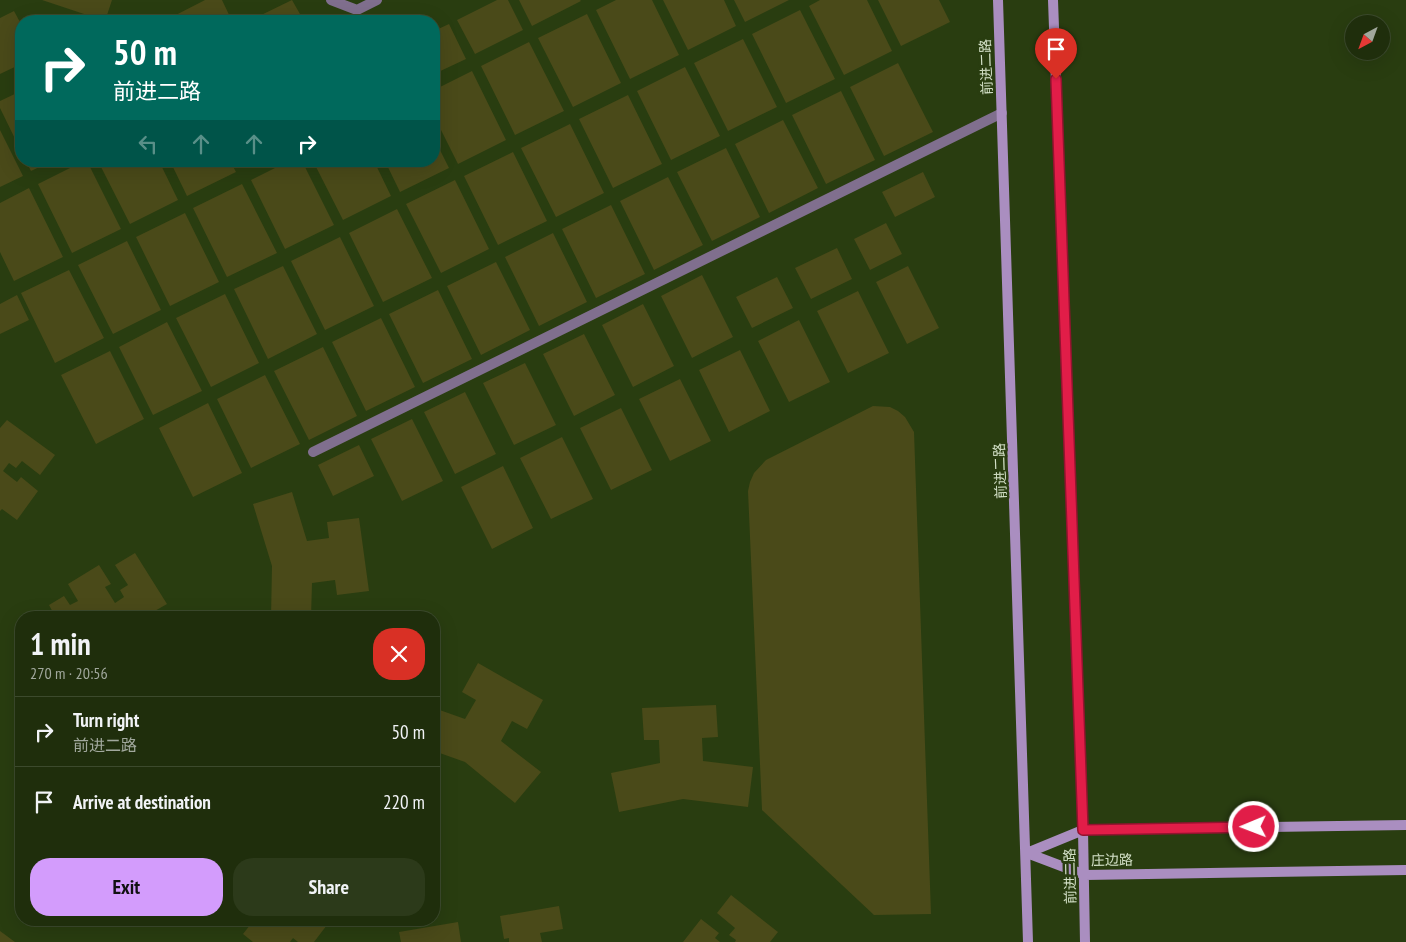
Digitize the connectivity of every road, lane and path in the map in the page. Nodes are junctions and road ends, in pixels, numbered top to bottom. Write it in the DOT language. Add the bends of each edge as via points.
graph roads {
  1 [pos="331,0"];
  2 [pos="377,0"];
  3 [pos="998,0"];
  4 [pos="1053,0"];
  5 [pos="1002,113"];
  6 [pos="313,452"];
  7 [pos="1406,825"];
  8 [pos="1083,830"];
  9 [pos="1027,853"];
  10 [pos="1406,870"];
  11 [pos="1085,874"];
  12 [pos="1028,942"];
  13 [pos="1085,942"];
  1 -- 2 [label="street" via="357,10"];
  3 -- 5 [label="main road, 前进二路"];
  4 -- 8 [label="main road, 前进二路"];
  5 -- 6 [label="street"];
  5 -- 9 [label="main road, 前进二路"];
  7 -- 8 [label="main road"];
  8 -- 9 [label="main road"];
  8 -- 11 [label="main road, 前进二路"];
  9 -- 11 [label="main road, 庄边路"];
  9 -- 12 [label="main road, 前进二路"];
  10 -- 11 [label="main road, 庄边路"];
  11 -- 13 [label="main road, 前进二路"];
}
